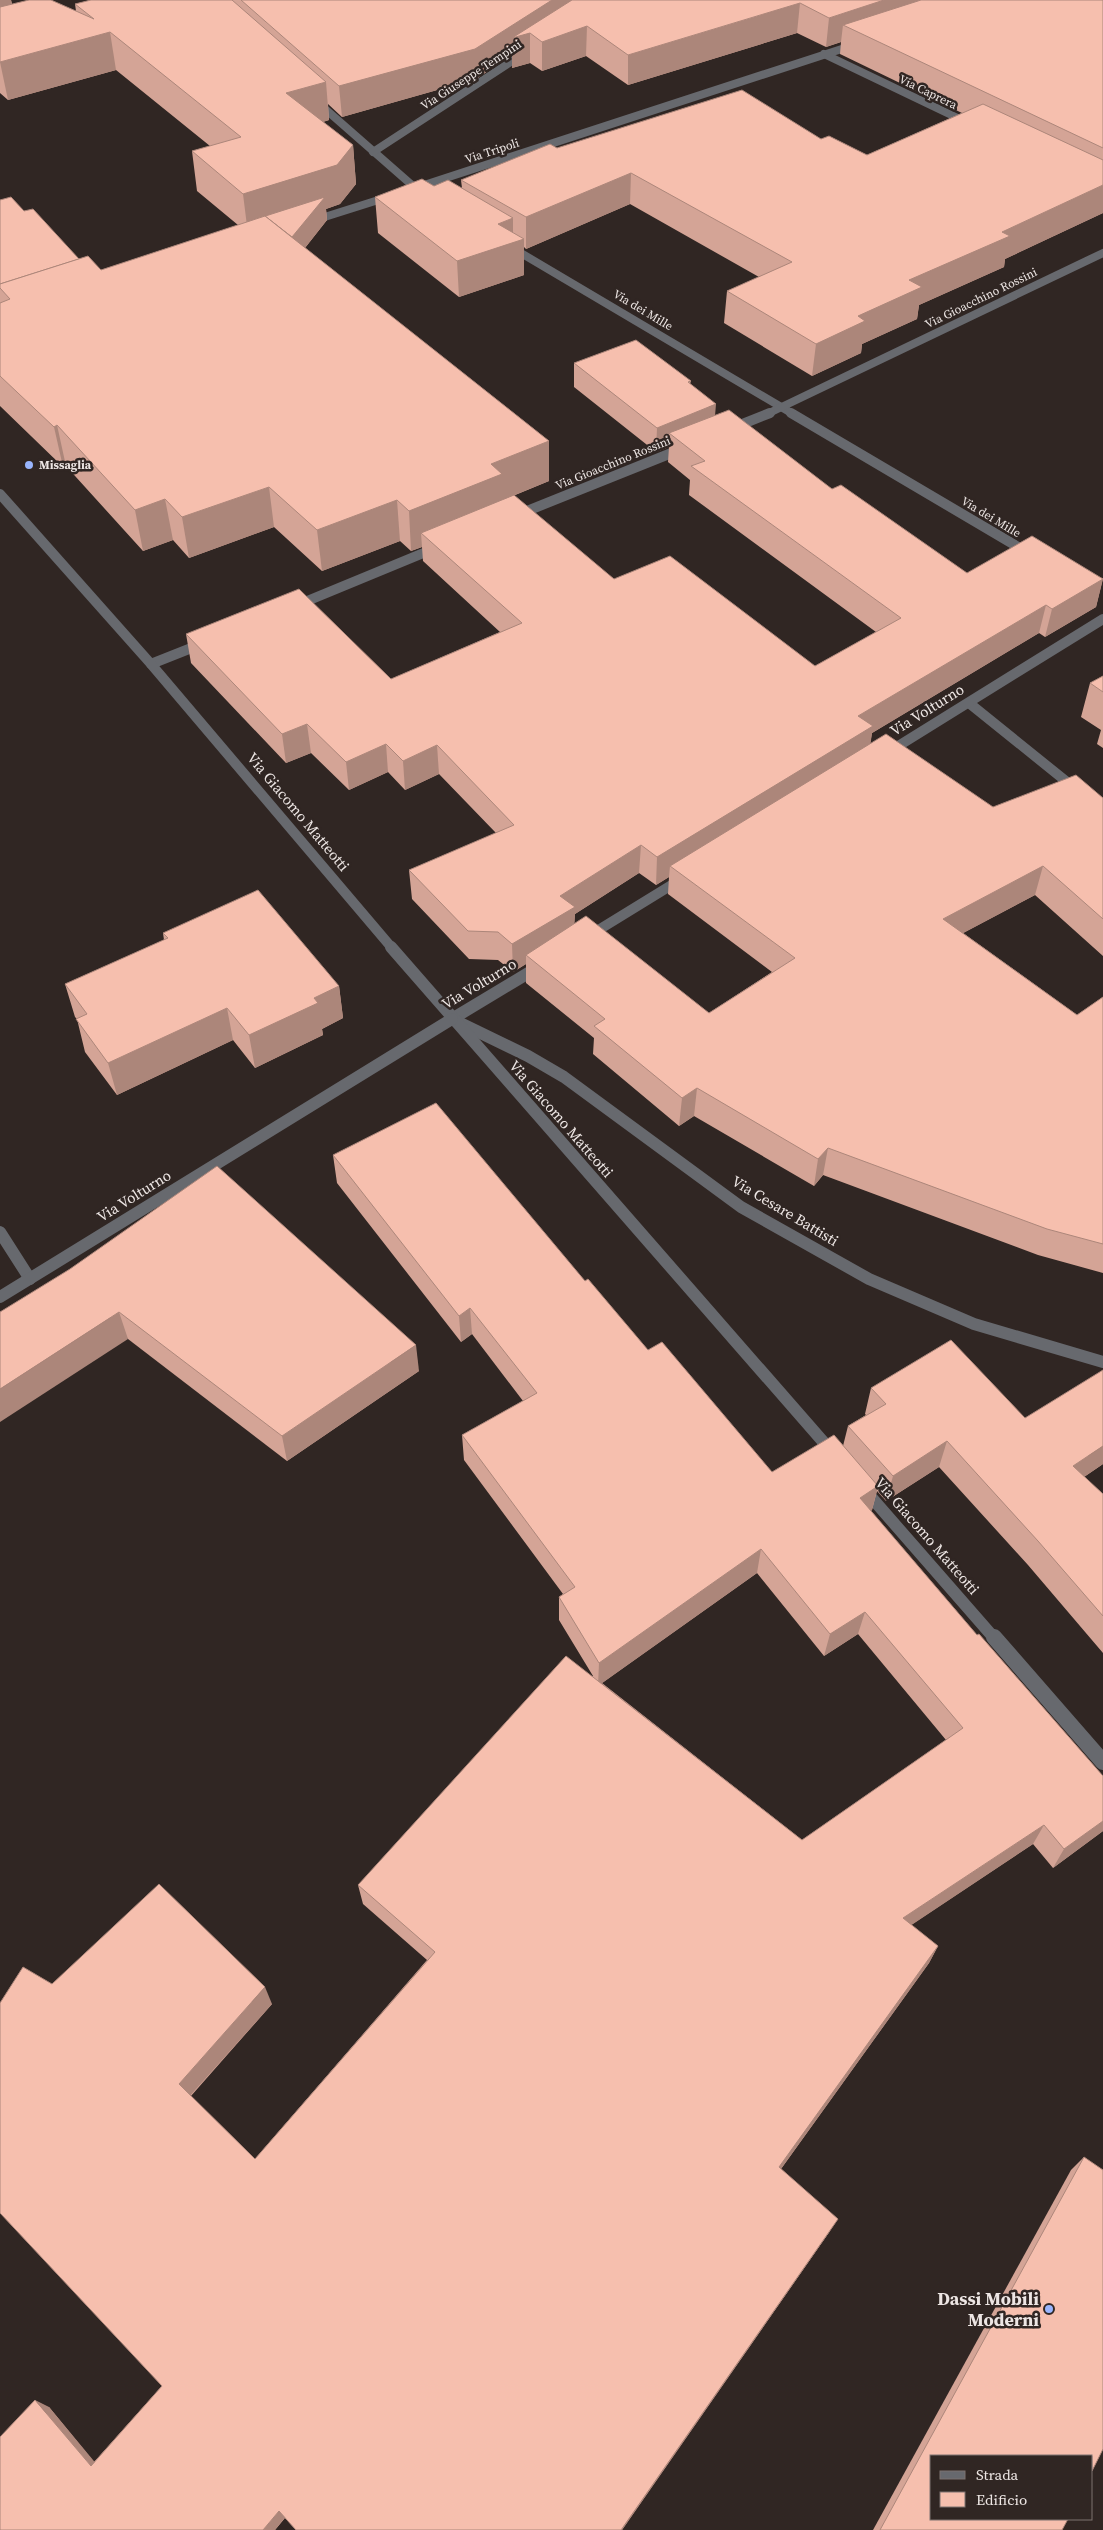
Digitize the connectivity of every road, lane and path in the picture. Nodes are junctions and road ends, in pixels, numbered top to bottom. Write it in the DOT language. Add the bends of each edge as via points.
graph roads {
  1 [pos="861,42"];
  2 [pos="532,49"];
  3 [pos="824,54"];
  4 [pos="306,92"];
  5 [pos="977,128"];
  6 [pos="373,152"];
  7 [pos="413,188"];
  8 [pos="430,199"];
  9 [pos="301,224"];
  10 [pos="499,239"];
  11 [pos="1103,253"];
  12 [pos="782,408"];
  13 [pos="718,434"];
  14 [pos="690,445"];
  15 [pos="0,494"];
  16 [pos="508,519"];
  17 [pos="444,545"];
  18 [pos="1035,558"];
  19 [pos="288,608"];
  20 [pos="1103,619"];
  21 [pos="215,638"];
  22 [pos="151,664"];
  23 [pos="969,703"];
  24 [pos="876,760"];
  25 [pos="1103,811"];
  26 [pos="691,873"];
  27 [pos="573,945"];
  28 [pos="548,960"];
  29 [pos="452,1019"];
  30 [pos="0,1232"];
  31 [pos="30,1279"];
  32 [pos="0,1297"];
  33 [pos="1103,1362"];
  34 [pos="841,1463"];
  35 [pos="854,1478"];
  36 [pos="1103,1762"];
  1 -- 3 [label="street, Via Tripoli"];
  2 -- 6 [label="street, Via Giuseppe Tempini"];
  3 -- 5 [label="street, Via Caprera"];
  3 -- 7 [label="street, Via Tripoli"];
  4 -- 6 [label="street"];
  6 -- 7 [label="street"];
  7 -- 8 [label="street"];
  7 -- 9 [label="street, Via Tripoli"];
  10 -- 12 [label="street, Via dei Mille"];
  11 -- 12 [label="street, Via Gioacchino Rossini"];
  12 -- 13 [label="street, Via Gioacchino Rossini"];
  12 -- 18 [label="street, Via dei Mille"];
  14 -- 16 [label="street, Via Gioacchino Rossini"];
  15 -- 22 [label="street, Via Giacomo Matteotti"];
  17 -- 19 [label="street"];
  20 -- 23 [label="street, Via Volturno"];
  21 -- 22 [label="street"];
  22 -- 29 [label="street, Via Giacomo Matteotti"];
  23 -- 24 [label="street, Via Volturno"];
  23 -- 25 [label="street"];
  26 -- 27 [label="street"];
  28 -- 29 [label="street, Via Volturno"];
  29 -- 31 [label="street, Via Volturno"];
  29 -- 33 [label="street, Via Cesare Battisti" via="564,1077 741,1207 869,1280 974,1324"];
  29 -- 34 [label="street, Via Giacomo Matteotti"];
  30 -- 31 [label="street"];
  31 -- 32 [label="street, Via Volturno"];
  35 -- 36 [label="street, Via Giacomo Matteotti"];
}
